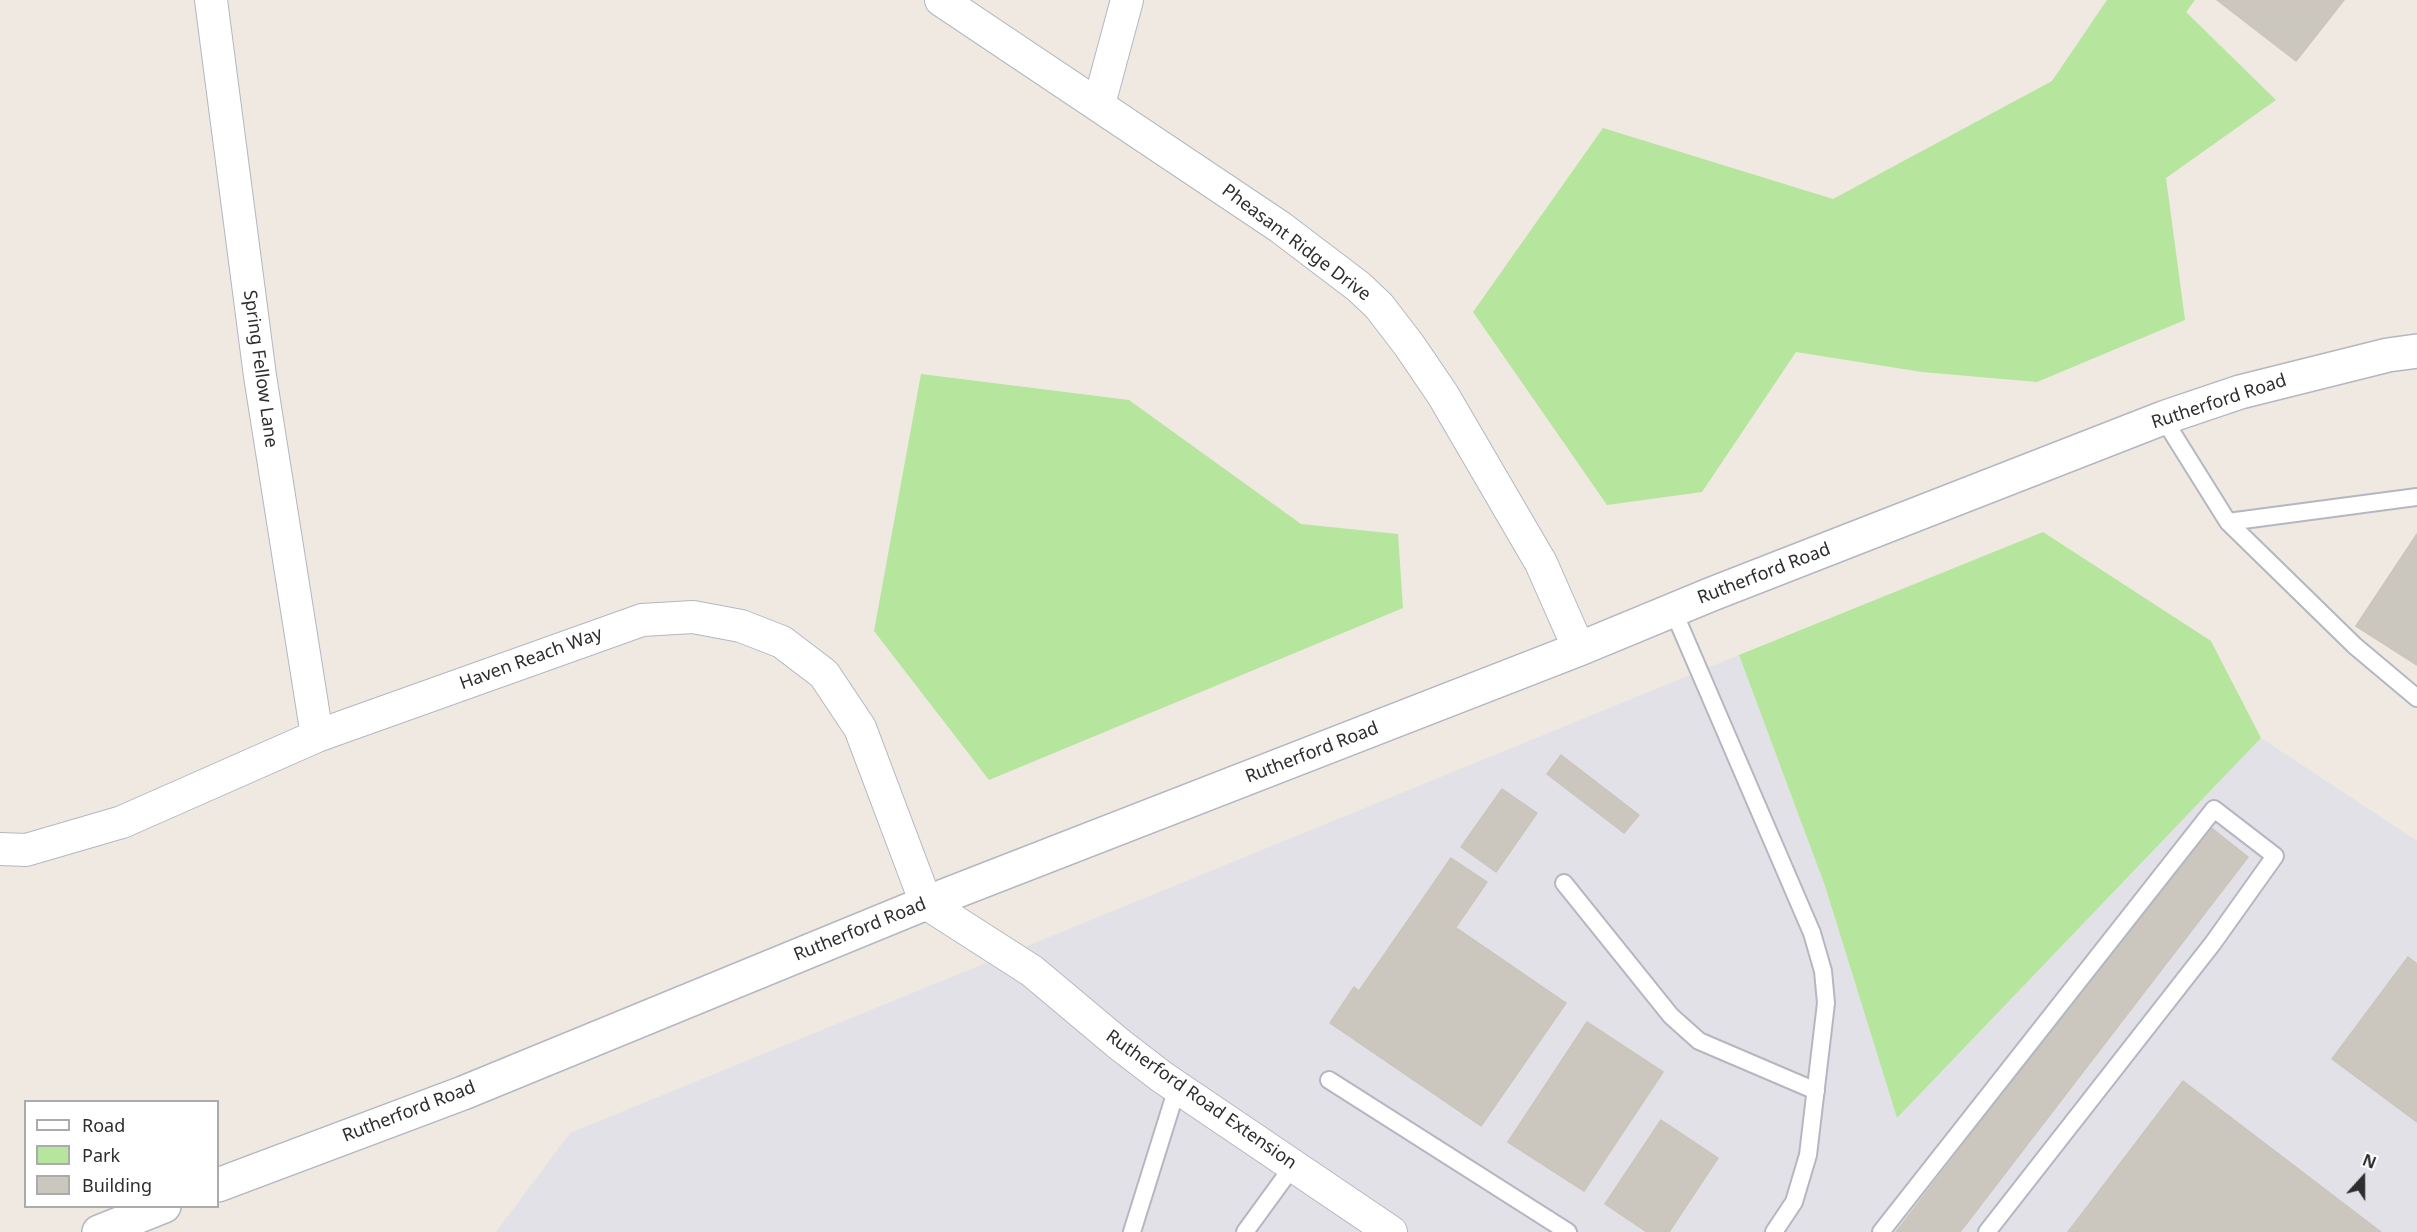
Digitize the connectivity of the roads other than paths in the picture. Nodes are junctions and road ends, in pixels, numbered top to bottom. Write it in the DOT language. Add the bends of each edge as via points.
graph roads {
  1 [pos="211,0"];
  2 [pos="941,0"];
  3 [pos="1127,0"];
  4 [pos="1099,104"];
  5 [pos="2417,351"];
  6 [pos="2163,418"];
  7 [pos="2417,497"];
  8 [pos="2228,522"];
  9 [pos="1673,610"];
  10 [pos="1580,649"];
  11 [pos="2417,698"];
  12 [pos="317,736"];
  13 [pos="0,849"];
  14 [pos="1564,883"];
  15 [pos="926,903"];
  16 [pos="1329,1080"];
  17 [pos="1177,1088"];
  18 [pos="1816,1091"];
  19 [pos="1293,1166"];
  20 [pos="231,1180"];
  21 [pos="159,1208"];
  22 [pos="99,1232"];
  23 [pos="1132,1232"];
  24 [pos="1245,1232"];
  25 [pos="1391,1232"];
  26 [pos="1568,1232"];
  27 [pos="1774,1232"];
  28 [pos="1881,1232"];
  29 [pos="1987,1232"];
  1 -- 12 [label="street, Spring Fellow Lane" via="260,376"];
  2 -- 4 [label="street, Pheasant Ridge Drive"];
  3 -- 4 [label="street"];
  4 -- 10 [label="street, Pheasant Ridge Drive" via="1280,226 1379,306 1443,395 1541,563"];
  5 -- 6 [label="street, Rutherford Road" via="2240,392"];
  6 -- 8 [label="lane"];
  6 -- 9 [label="street, Rutherford Road"];
  7 -- 8 [label="lane"];
  8 -- 11 [label="lane" via="2355,646"];
  9 -- 10 [label="street, Rutherford Road"];
  9 -- 18 [label="lane" via="1821,961 1826,1003"];
  10 -- 15 [label="street, Rutherford Road"];
  12 -- 13 [label="street, Haven Reach Way" via="122,822 26,850"];
  12 -- 15 [label="street, Haven Reach Way" via="642,620 693,617 741,626 782,642 824,674 860,728"];
  14 -- 18 [label="lane" via="1671,1016 1699,1041"];
  15 -- 17 [label="street, Rutherford Road Extension" via="1032,971"];
  15 -- 20 [label="street, Rutherford Road" via="463,1093"];
  16 -- 26 [label="lane"];
  17 -- 19 [label="street, Rutherford Road Extension"];
  17 -- 23 [label="lane"];
  18 -- 27 [label="lane" via="1808,1155 1794,1202"];
  19 -- 24 [label="lane"];
  19 -- 25 [label="street, Rutherford Road Extension"];
  21 -- 22 [label="street"];
  28 -- 29 [label="lane" via="2214,809 2275,856 2213,944"];
}
